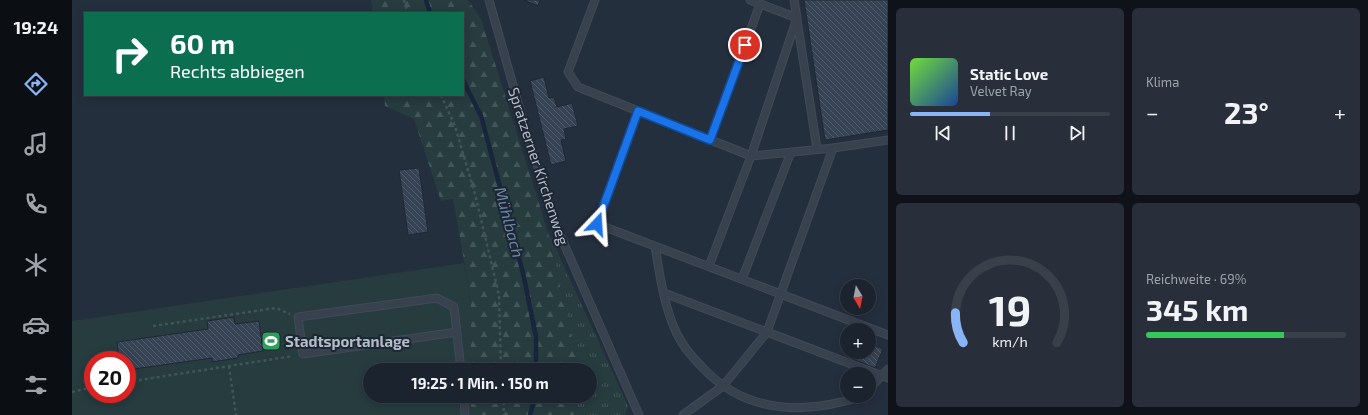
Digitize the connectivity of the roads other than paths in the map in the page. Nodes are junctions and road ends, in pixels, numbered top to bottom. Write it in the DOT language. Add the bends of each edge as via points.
graph roads {
  1 [pos="489,0"];
  2 [pos="595,0"];
  3 [pos="750,0"];
  4 [pos="794,0"];
  5 [pos="760,4"];
  6 [pos="797,18"];
  7 [pos="638,111"];
  8 [pos="710,140"];
  9 [pos="888,140"];
  10 [pos="833,148"];
  11 [pos="818,149"];
  12 [pos="791,152"];
  13 [pos="751,156"];
  14 [pos="655,246"];
  15 [pos="709,266"];
  16 [pos="742,279"];
  17 [pos="664,292"];
  18 [pos="781,294"];
  19 [pos="457,332"];
  20 [pos="767,332"];
  21 [pos="887,333"];
  22 [pos="460,363"];
  23 [pos="888,369"];
  24 [pos="885,377"];
  25 [pos="876,384"];
  26 [pos="723,386"];
  27 [pos="464,403"];
  28 [pos="849,403"];
  29 [pos="465,415"];
  30 [pos="639,415"];
  31 [pos="683,415"];
  1 -- 30 [label="lane, Spratzerner Kirchenweg" via="524,124 558,230"];
  2 -- 7 [label="lane" via="568,72 578,87"];
  3 -- 5 [label="lane"];
  4 -- 6 [label="lane"];
  5 -- 6 [label="lane"];
  5 -- 8 [label="lane"];
  6 -- 11 [label="lane"];
  6 -- 13 [label="lane"];
  7 -- 8 [label="lane"];
  7 -- 14 [label="lane" via="597,224"];
  8 -- 13 [label="lane"];
  9 -- 10 [label="lane"];
  10 -- 11 [label="lane"];
  10 -- 18 [label="lane"];
  11 -- 12 [label="lane"];
  12 -- 13 [label="lane"];
  12 -- 16 [label="lane"];
  13 -- 15 [label="lane"];
  14 -- 15 [label="lane"];
  14 -- 17 [label="lane"];
  15 -- 16 [label="lane"];
  16 -- 18 [label="lane"];
  17 -- 20 [label="lane"];
  17 -- 26 [label="lane" via="677,336 713,380"];
  18 -- 20 [label="lane"];
  18 -- 21 [label="lane"];
  19 -- 19 [label="lane" via="454,307 437,298 298,317 303,354"];
  19 -- 22 [label="lane"];
  20 -- 24 [label="lane"];
  20 -- 26 [label="lane"];
  23 -- 24 [label="lane"];
  24 -- 25 [label="lane"];
  26 -- 28 [label="lane" via="759,408 788,415 812,415"];
  26 -- 31 [label="lane"];
  27 -- 29 [label="lane"];
}
